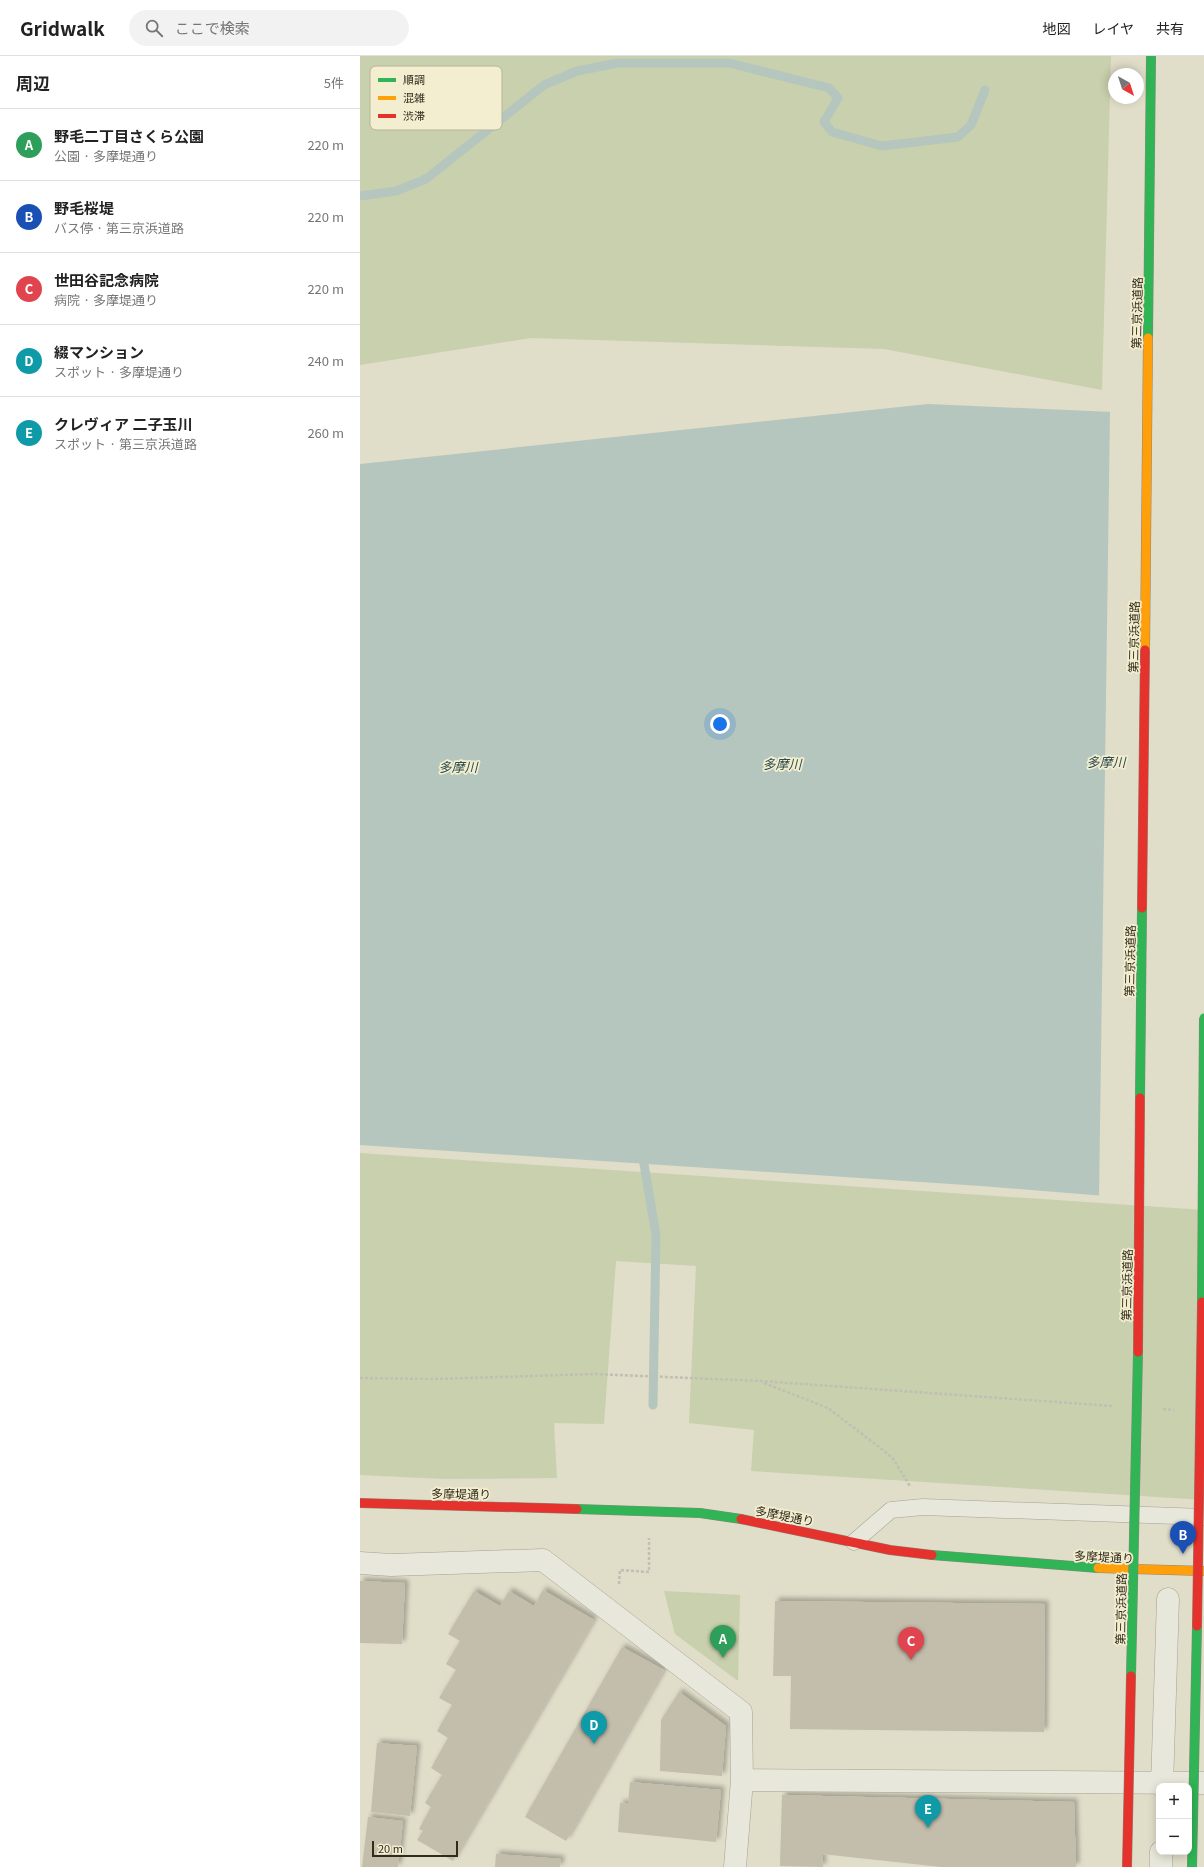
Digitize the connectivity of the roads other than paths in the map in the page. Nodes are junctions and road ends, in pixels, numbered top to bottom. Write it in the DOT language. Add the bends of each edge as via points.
graph roads {
  1 [pos="1151,56"];
  2 [pos="1204,1018"];
  3 [pos="360,1502"];
  4 [pos="1204,1517"];
  5 [pos="854,1542"];
  6 [pos="360,1563"];
  7 [pos="1204,1572"];
  8 [pos="1168,1599"];
  9 [pos="742,1780"];
  10 [pos="1162,1783"];
  11 [pos="1192,1783"];
  12 [pos="1204,1783"];
  13 [pos="1156,1784"];
  14 [pos="1161,1855"];
  15 [pos="735,1867"];
  16 [pos="1126,1867"];
  17 [pos="1161,1867"];
  18 [pos="1192,1867"];
  1 -- 16 [label="main road, 第三京浜道路, bridge" via="1137,1426"];
  2 -- 18 [label="main road, bridge" via="1200,1494"];
  3 -- 5 [label="main road, 多摩堤通り" via="700,1513 756,1521"];
  4 -- 5 [label="lane" via="923,1507 891,1510"];
  5 -- 7 [label="main road, 多摩堤通り" via="938,1556 1091,1568"];
  6 -- 9 [label="street" via="391,1565 543,1560 741,1712"];
  8 -- 10 [label="street"];
  9 -- 13 [label="street"];
  9 -- 15 [label="street"];
  11 -- 12 [label="street"];
  14 -- 17 [label="street"];
}
